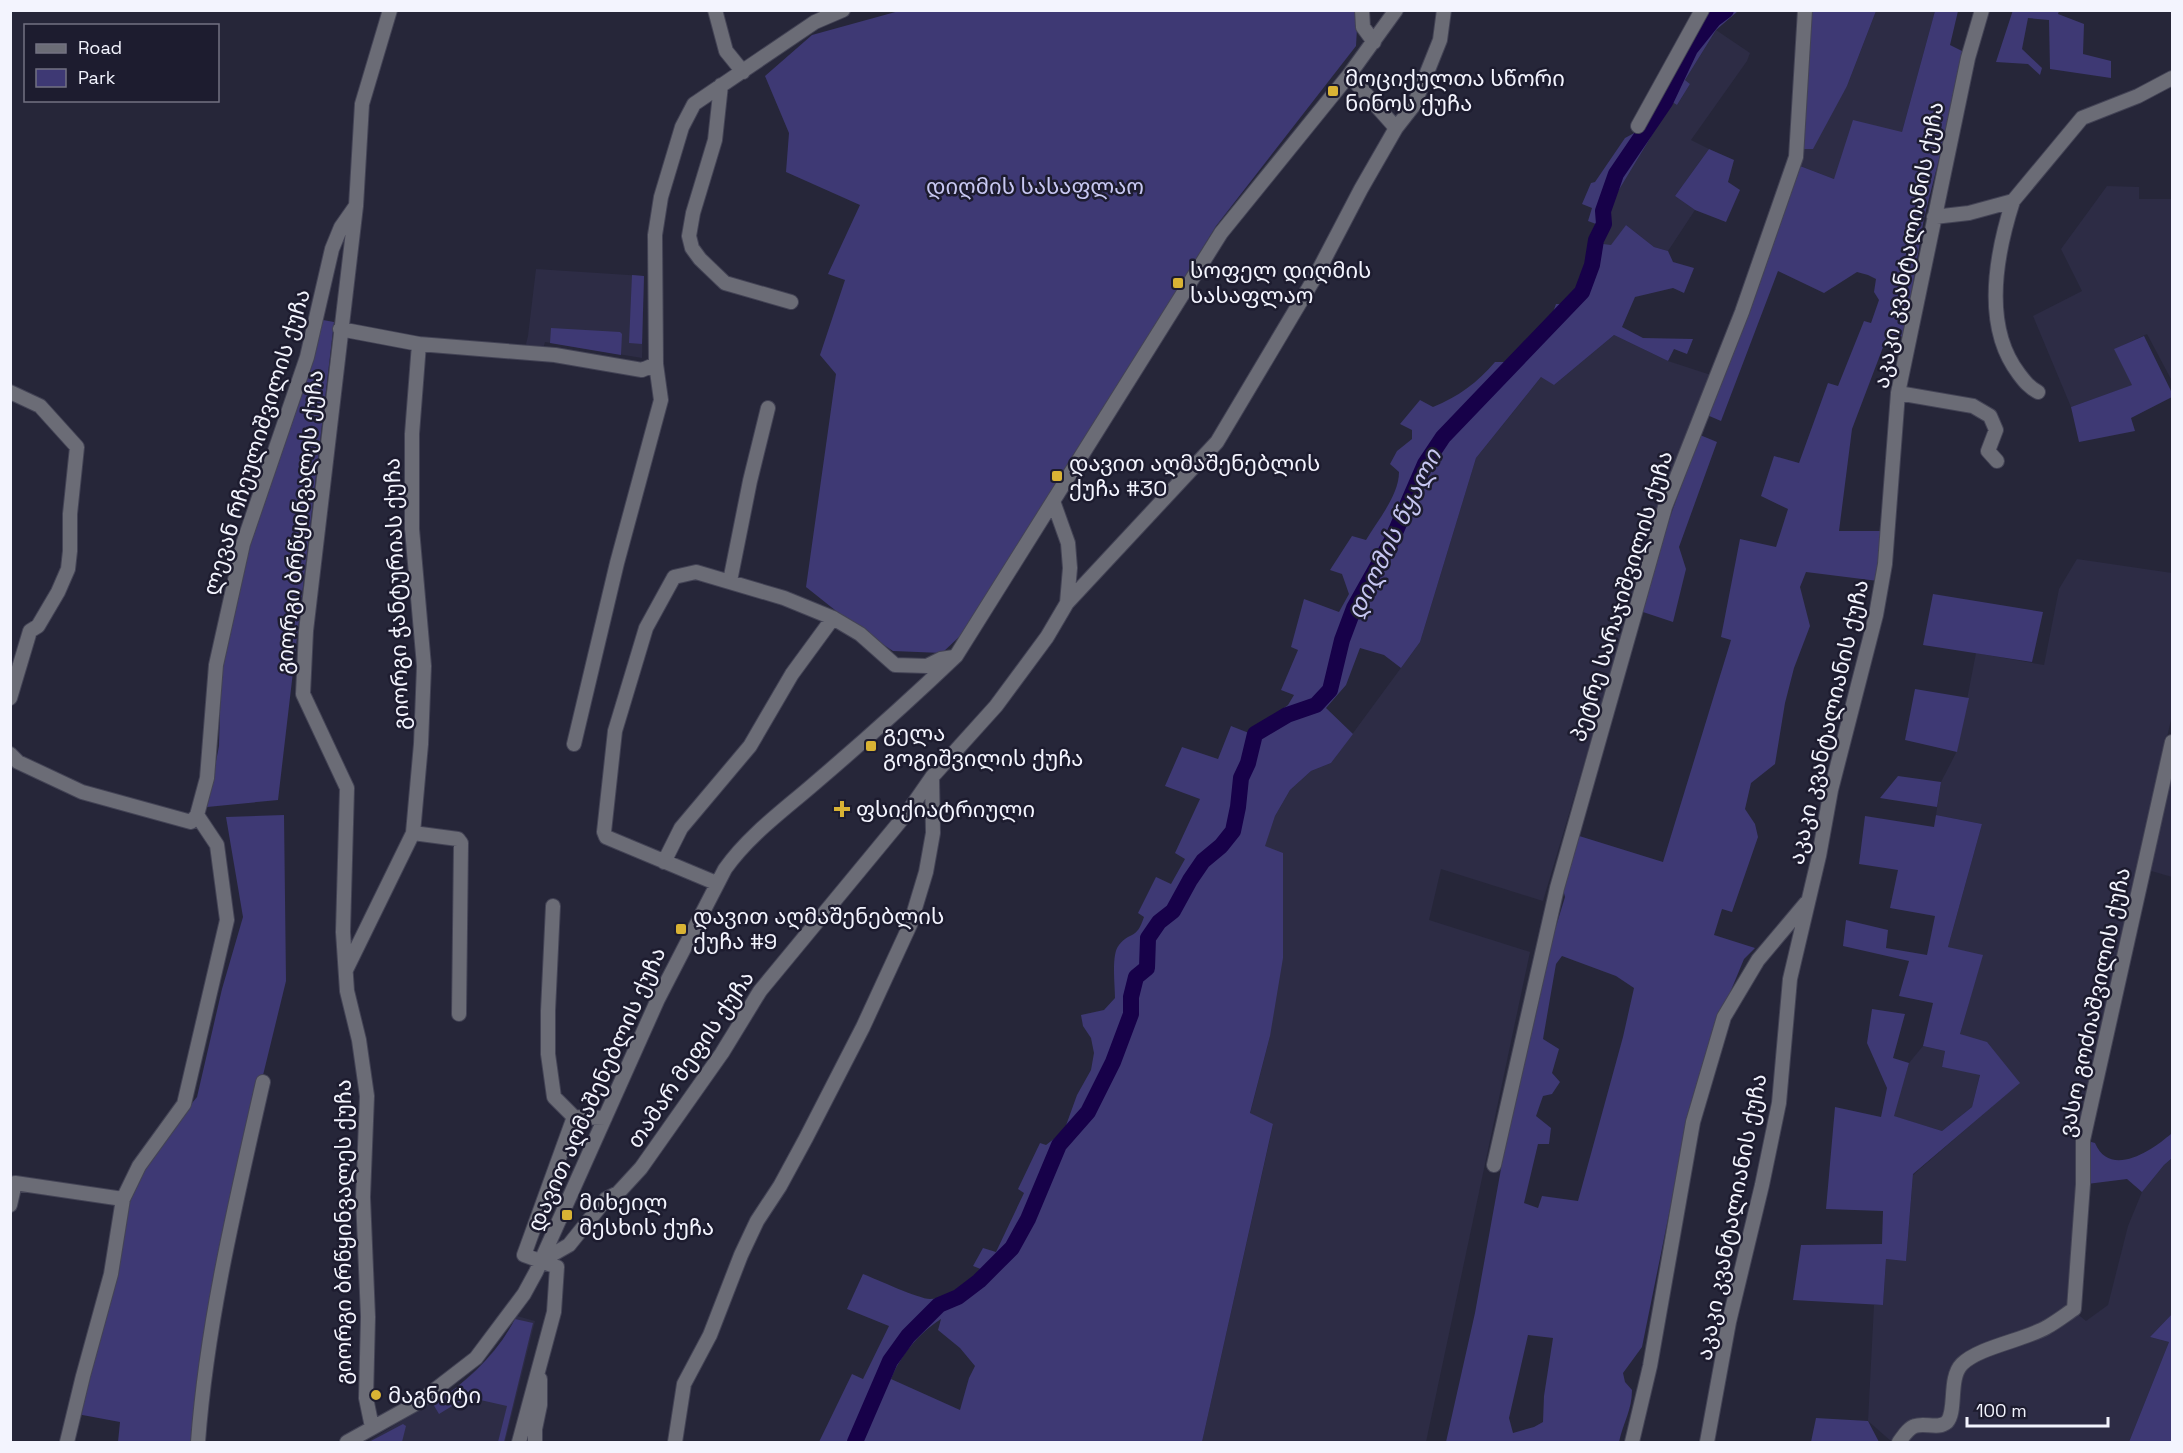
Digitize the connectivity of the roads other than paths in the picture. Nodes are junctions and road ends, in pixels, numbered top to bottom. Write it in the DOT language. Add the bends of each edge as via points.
graph roads {
  1 [pos="390,10"];
  2 [pos="714,10"];
  3 [pos="843,10"];
  4 [pos="1362,10"];
  5 [pos="1396,10"];
  6 [pos="1444,10"];
  7 [pos="1702,10"];
  8 [pos="1805,10"];
  9 [pos="1982,10"];
  10 [pos="1374,42"];
  11 [pos="743,72"];
  12 [pos="1349,75"];
  13 [pos="2172,78"];
  14 [pos="721,85"];
  15 [pos="1638,126"];
  16 [pos="1396,128"];
  17 [pos="2013,201"];
  18 [pos="356,206"];
  19 [pos="1934,217"];
  20 [pos="791,302"];
  21 [pos="340,329"];
  22 [pos="419,344"];
  23 [pos="656,364"];
  24 [pos="10,392"];
  25 [pos="2038,392"];
  26 [pos="1898,393"];
  27 [pos="768,408"];
  28 [pos="1997,461"];
  29 [pos="1053,501"];
  30 [pos="730,581"];
  31 [pos="1067,603"];
  32 [pos="833,618"];
  33 [pos="956,656"];
  34 [pos="10,698"];
  35 [pos="2172,742"];
  36 [pos="574,744"];
  37 [pos="10,754"];
  38 [pos="932,777"];
  39 [pos="197,815"];
  40 [pos="413,833"];
  41 [pos="664,862"];
  42 [pos="716,883"];
  43 [pos="1808,902"];
  44 [pos="553,906"];
  45 [pos="345,972"];
  46 [pos="459,1014"];
  47 [pos="263,1082"];
  48 [pos="574,1117"];
  49 [pos="605,1118"];
  50 [pos="1494,1166"];
  51 [pos="123,1199"];
  52 [pos="10,1205"];
  53 [pos="541,1261"];
  54 [pos="540,1361"];
  55 [pos="540,1405"];
  56 [pos="372,1427"];
  57 [pos="67,1443"];
  58 [pos="198,1443"];
  59 [pos="347,1443"];
  60 [pos="519,1443"];
  61 [pos="535,1443"];
  62 [pos="540,1443"];
  63 [pos="675,1443"];
  64 [pos="1632,1443"];
  65 [pos="1707,1443"];
  66 [pos="1899,1443"];
  1 -- 18 [label="street, გიორგი ბრწყინვალეს ქუჩა" via="363,104"];
  2 -- 11 [label="street" via="726,51"];
  3 -- 11 [label="street" via="815,22"];
  4 -- 10 [label="street" via="1363,27"];
  5 -- 10 [label="street, დავით აღმაშენებლის ქუჩა"];
  6 -- 16 [label="street, თამარ მეფის ქუჩა" via="1440,40 1414,105"];
  7 -- 15 [label="street"];
  8 -- 50 [label="street, პეტრე სარაჯიშვილის ქუჩა" via="1796,158 1742,312 1665,507 1557,888"];
  9 -- 19 [label="street, აკაკი კვანტალიანის ქუჩა"];
  10 -- 12 [label="street, დავით აღმაშენებლის ქუჩა"];
  11 -- 14 [label="street"];
  12 -- 16 [label="street"];
  12 -- 29 [label="street, დავით აღმაშენებლის ქუჩა" via="1221,233"];
  13 -- 17 [label="street" via="2082,118"];
  14 -- 20 [label="street" via="715,140 693,213 689,236 692,248 725,283"];
  14 -- 23 [label="street" via="694,104 682,127 661,197 654,259"];
  16 -- 31 [label="street, თამარ მეფის ქუჩა" via="1314,279 1217,442"];
  17 -- 19 [label="street" via="1969,213"];
  17 -- 25 [label="street" via="2002,236 1996,283 1998,326 2008,360 2029,387"];
  18 -- 21 [label="street, გიორგი ბრწყინვალეს ქუჩა"];
  18 -- 39 [label="street, ლევან რჩეულიშვილის ქუჩა" via="332,249 307,357 243,544 216,665 207,778"];
  19 -- 26 [label="street, აკაკი კვანტალიანის ქუჩა"];
  21 -- 22 [label="street"];
  21 -- 45 [label="street, გიორგი ბრწყინვალეს ქუჩა" via="306,631 303,694 346,788"];
  22 -- 23 [label="street" via="555,356 642,370"];
  22 -- 40 [label="street, გიორგი ჭანტურიას ქუჩა" via="412,434 412,529 424,666"];
  23 -- 36 [label="street" via="661,400"];
  24 -- 34 [label="street" via="40,406 77,447 68,569 43,618 30,632"];
  26 -- 28 [label="street" via="1973,406 1990,416 1996,430 1988,451"];
  26 -- 43 [label="street, აკაკი კვანტალიანის ქუჩა" via="1885,564 1876,615"];
  27 -- 30 [label="street"];
  29 -- 31 [label="street" via="1068,543"];
  29 -- 33 [label="street, დავით აღმაშენებლის ქუჩა"];
  30 -- 32 [label="street"];
  30 -- 41 [label="street" via="696,572 674,577 645,628 615,731 605,836"];
  31 -- 38 [label="street, თამარ მეფის ქუჩა" via="996,706"];
  32 -- 33 [label="street" via="860,634 895,665 927,666"];
  32 -- 41 [label="street" via="792,674 750,746 681,828"];
  33 -- 42 [label="street, დავით აღმაშენებლის ქუჩა" via="742,847"];
  35 -- 66 [label="street, ვასო გოძიაშვილის ქუჩა" via="2083,1140 2074,1309 2047,1328 1977,1354 1961,1364 1947,1421 1939,1426 1915,1426"];
  37 -- 39 [label="street" via="18,762 82,792 191,822"];
  38 -- 53 [label="street, თამარ მეფის ქუჩა" via="907,813 760,991 722,1053 641,1168 618,1193 606,1199 569,1245"];
  38 -- 63 [label="street" via="933,833 910,925 863,1027 741,1255 710,1335 684,1384"];
  39 -- 51 [label="street" via="217,845 227,920 184,1104 139,1166"];
  40 -- 45 [label="street, გიორგი ჭანტურიას ქუჩა"];
  40 -- 46 [label="street" via="458,839 461,843"];
  41 -- 42 [label="street"];
  42 -- 49 [label="street, დავით აღმაშენებლის ქუჩა"];
  43 -- 64 [label="street" via="1758,960 1724,1017 1693,1122 1650,1366"];
  43 -- 65 [label="street, აკაკი კვანტალიანის ქუჩა" via="1790,979 1779,1103 1729,1322"];
  44 -- 48 [label="street" via="548,1053 554,1097"];
  45 -- 56 [label="street, გიორგი ბრწყინვალეს ქუჩა" via="367,1096 363,1197 368,1317 366,1398"];
  47 -- 58 [label="street" via="230,1225"];
  48 -- 49 [label="street"];
  48 -- 53 [label="street" via="524,1256"];
  49 -- 53 [label="street, დავით აღმაშენებლის ქუჩა"];
  51 -- 52 [label="street" via="15,1183"];
  51 -- 57 [label="street" via="111,1274"];
  53 -- 54 [label="street" via="557,1267 554,1312"];
  53 -- 56 [label="street, დავით აღმაშენებლის ქუჩა" via="524,1294 476,1358 419,1402"];
  54 -- 55 [label="street"];
  54 -- 60 [label="street"];
  55 -- 61 [label="street"];
  55 -- 62 [label="street"];
  56 -- 59 [label="street, დავით აღმაშენებლის ქუჩა"];
}
